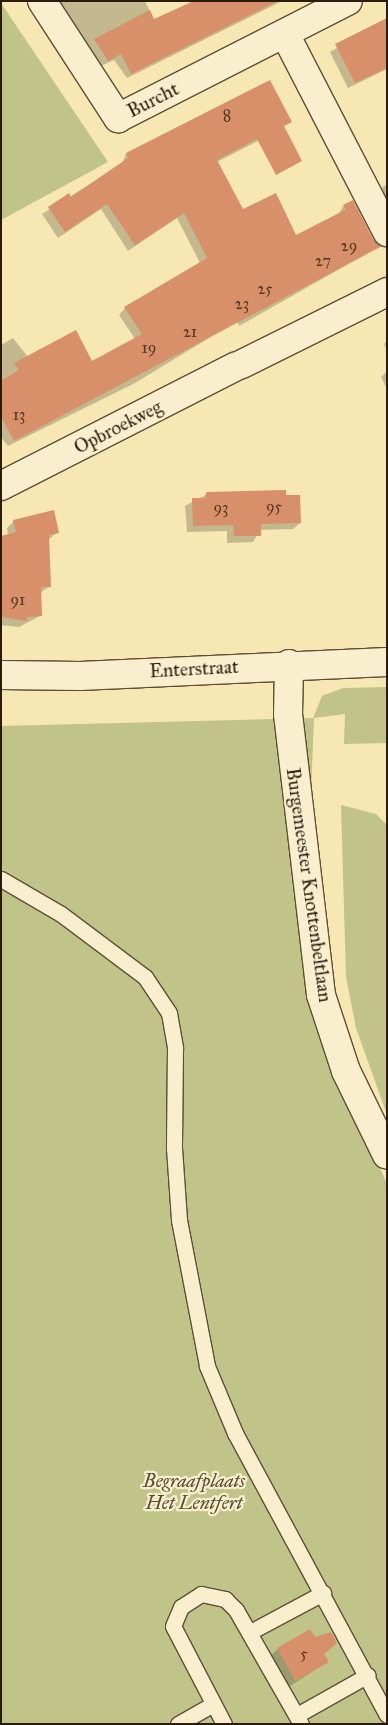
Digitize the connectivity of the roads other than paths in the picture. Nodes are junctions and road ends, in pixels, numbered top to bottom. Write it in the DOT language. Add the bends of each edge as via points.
graph roads {
  1 [pos="42,1"];
  2 [pos="348,1"];
  3 [pos="285,34"];
  4 [pos="387,232"];
  5 [pos="387,292"];
  6 [pos="1,486"];
  7 [pos="387,662"];
  8 [pos="289,664"];
  9 [pos="1,675"];
  10 [pos="1,879"];
  11 [pos="387,1155"];
  12 [pos="323,1593"];
  13 [pos="250,1632"];
  14 [pos="368,1675"];
  15 [pos="213,1704"];
  16 [pos="387,1715"];
  17 [pos="299,1720"];
  18 [pos="178,1724"];
  19 [pos="224,1724"];
  1 -- 3 [label="street, Burcht" via="118,118"];
  2 -- 3 [label="street, Burcht"];
  3 -- 4 [label="street"];
  5 -- 6 [label="street, Opbroekweg"];
  7 -- 8 [label="street, Enterstraat"];
  8 -- 9 [label="street, Enterstraat" via="80,676"];
  8 -- 11 [label="street, Burgemeester Knottenbeltlaan" via="288,714 321,995 346,1071"];
  10 -- 12 [label="lane" via="60,914 146,977 169,1012 175,1048 174,1148 179,1220 207,1366 235,1433"];
  12 -- 13 [label="lane"];
  12 -- 14 [label="lane"];
  13 -- 15 [label="lane" via="231,1604 213,1594 191,1599 176,1615 178,1639"];
  13 -- 17 [label="lane"];
  14 -- 16 [label="lane"];
  14 -- 17 [label="lane"];
  15 -- 18 [label="lane"];
  15 -- 19 [label="lane"];
}
